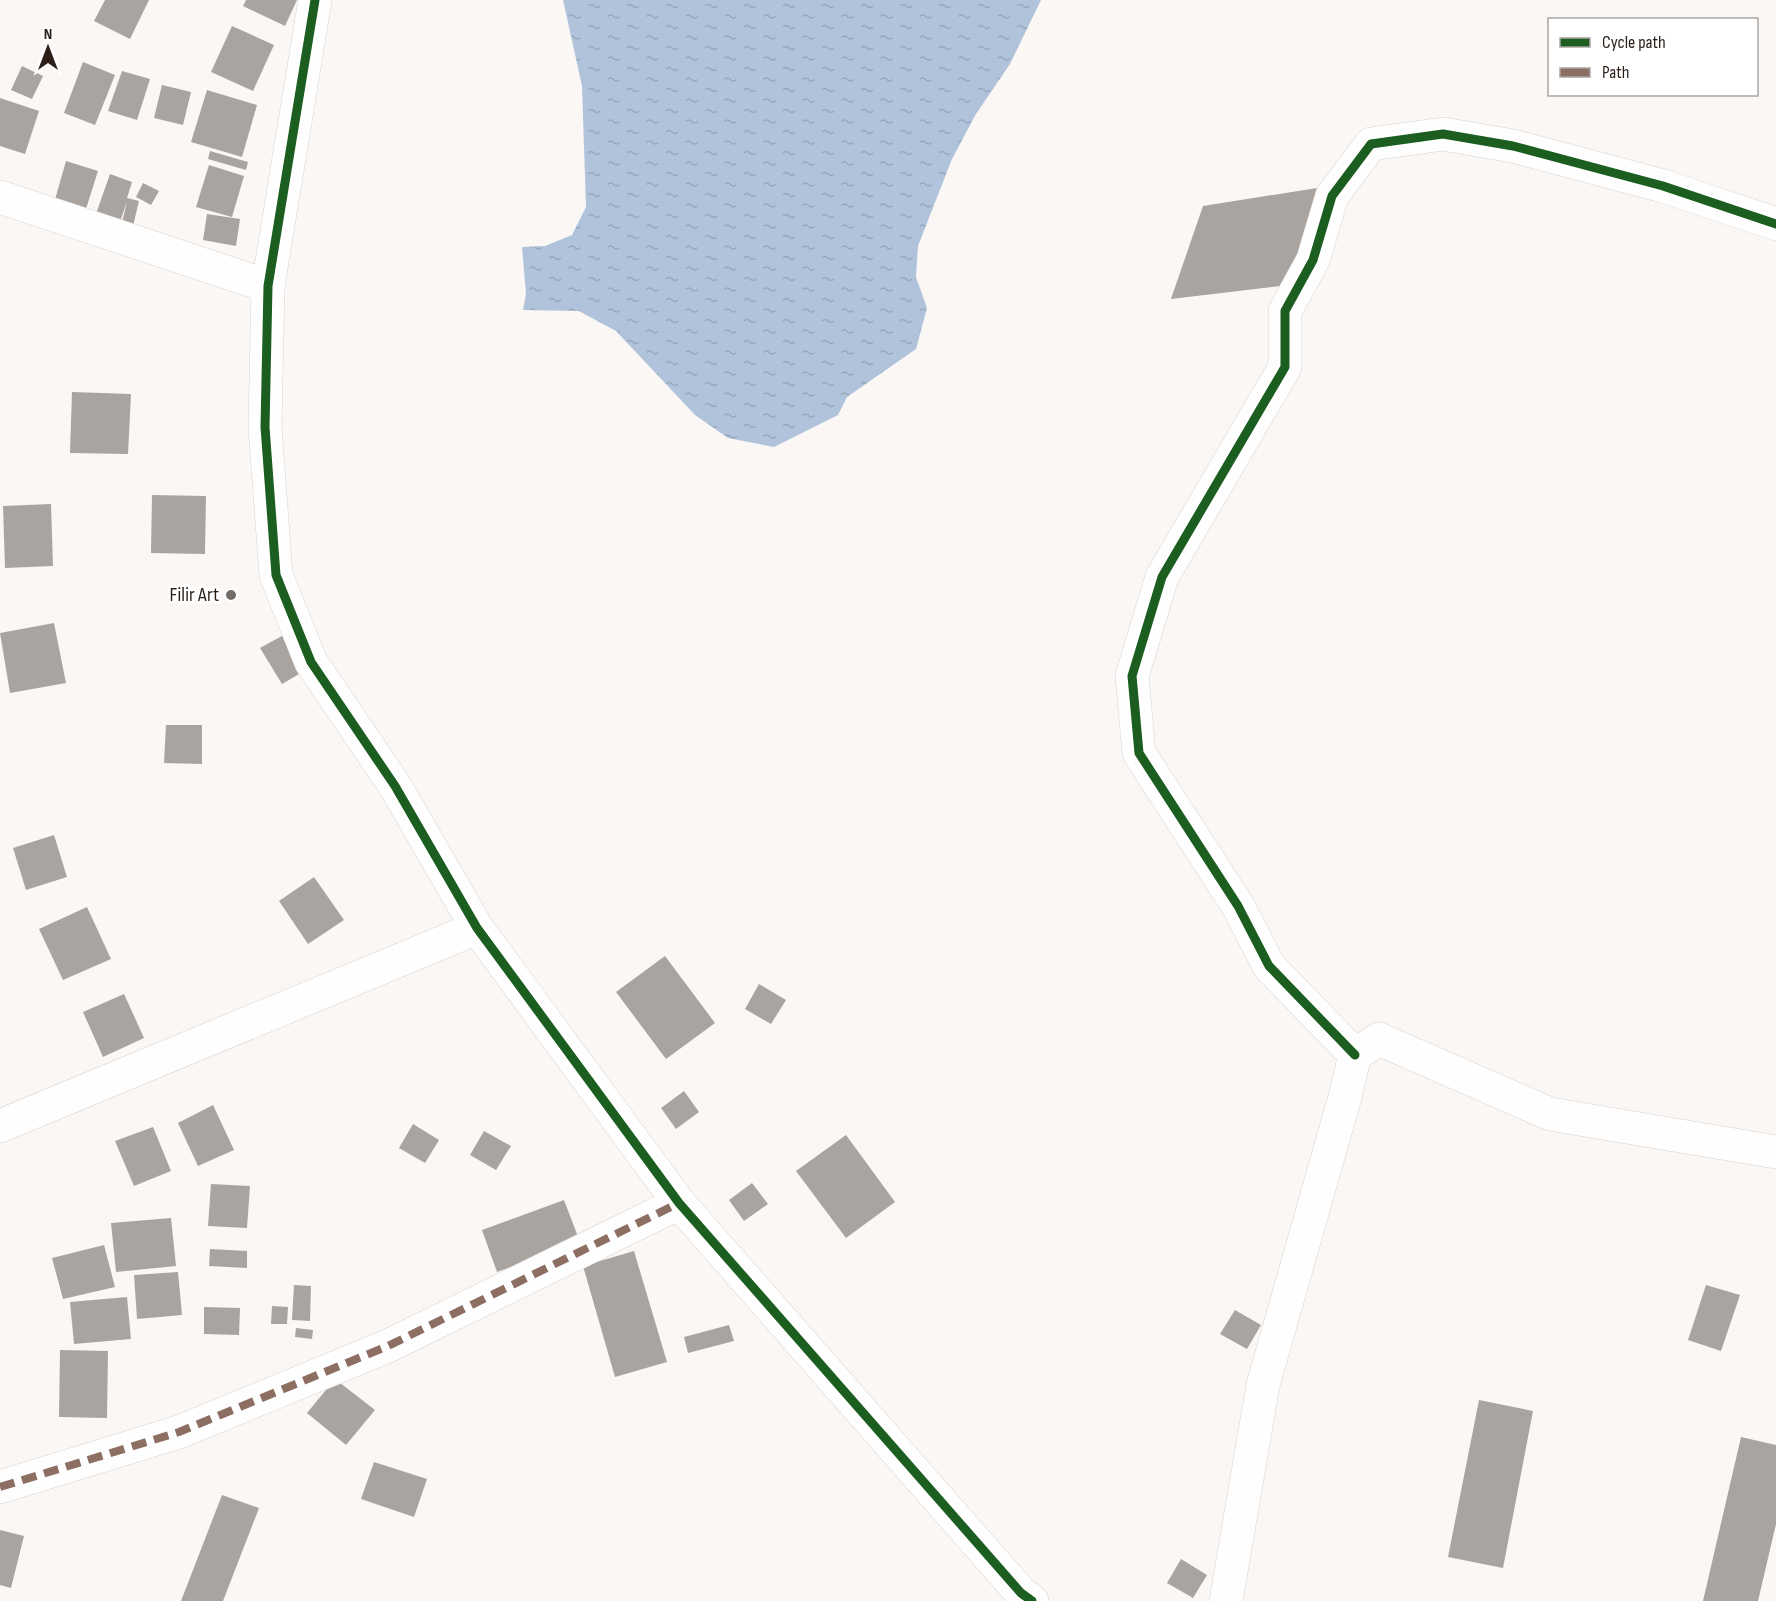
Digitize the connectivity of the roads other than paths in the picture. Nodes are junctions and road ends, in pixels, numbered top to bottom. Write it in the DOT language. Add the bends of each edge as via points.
graph roads {
  1 [pos="315,0"];
  2 [pos="0,197"];
  3 [pos="1776,224"];
  4 [pos="268,286"];
  5 [pos="477,928"];
  6 [pos="1355,1055"];
  7 [pos="0,1126"];
  8 [pos="1776,1152"];
  9 [pos="679,1203"];
  10 [pos="0,1487"];
  11 [pos="1022,1598"];
  12 [pos="1226,1601"];
  1 -- 4 [label="street"];
  2 -- 4 [label="street"];
  3 -- 6 [label="street" via="1663,186 1514,146 1443,134 1371,144 1332,196 1313,260 1286,310 1286,367 1162,576 1132,676 1139,753 1238,906 1269,966"];
  4 -- 5 [label="street" via="265,427 276,575 311,662 395,786"];
  5 -- 7 [label="street"];
  5 -- 9 [label="street"];
  6 -- 8 [label="street" via="1379,1040 1550,1114"];
  6 -- 12 [label="street" via="1263,1385"];
  9 -- 10 [label="street" via="388,1346 179,1432"];
  9 -- 11 [label="street"];
}
